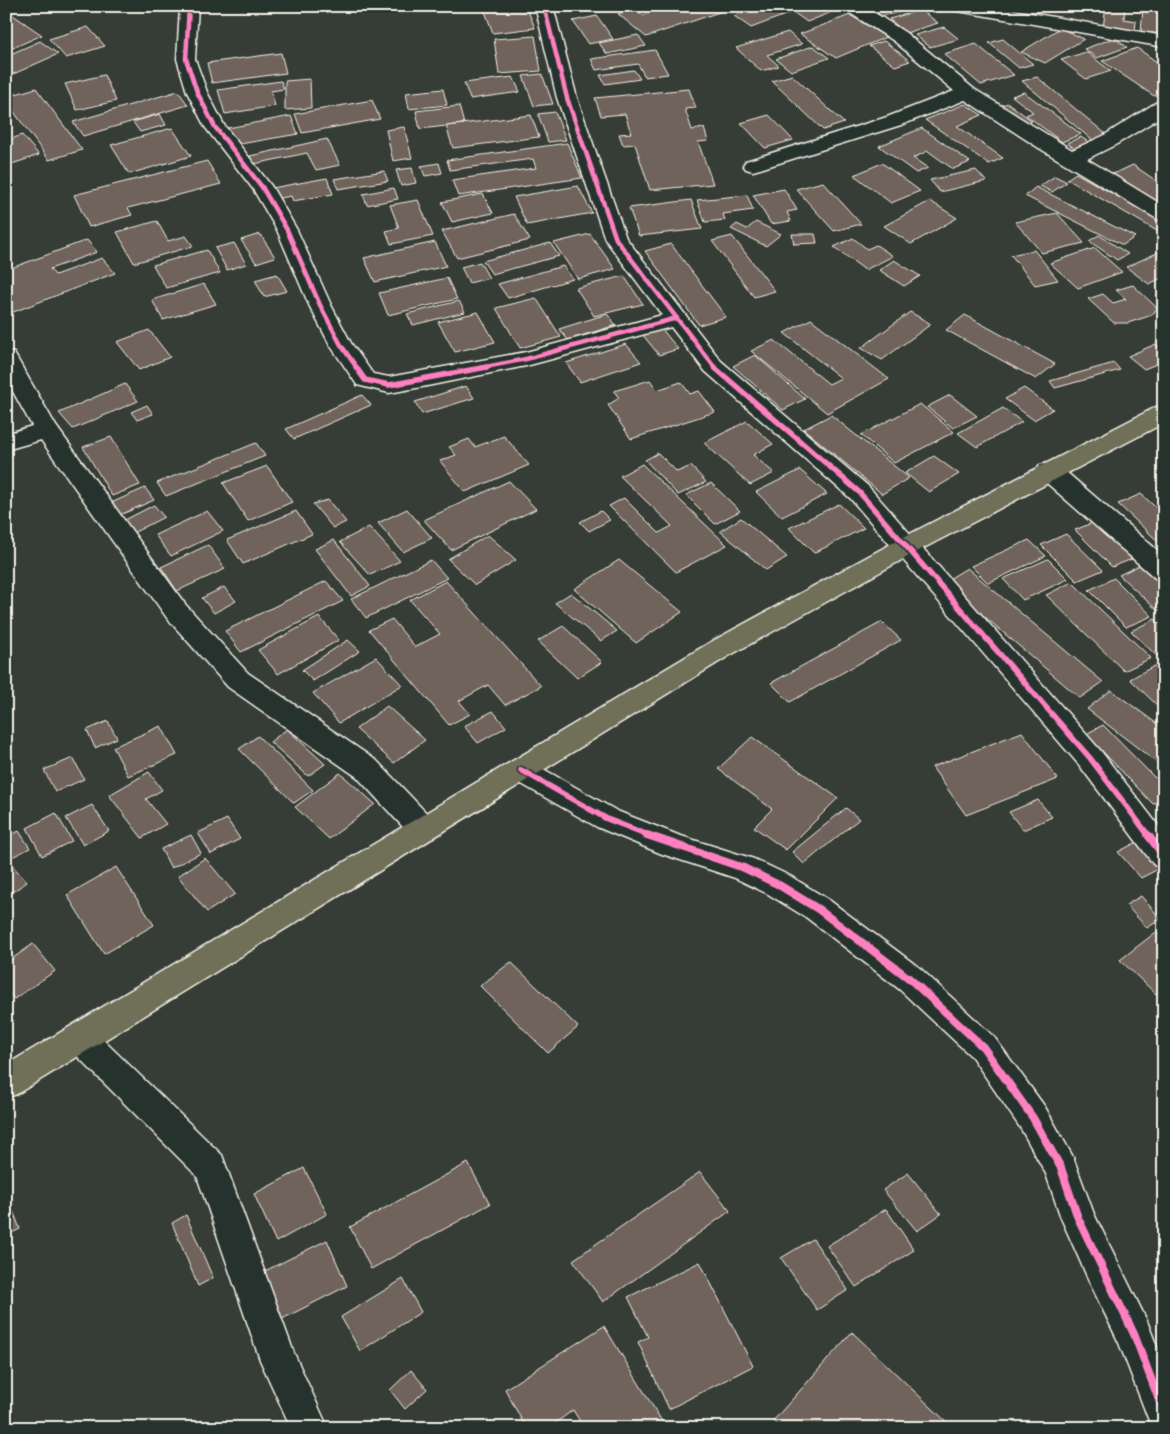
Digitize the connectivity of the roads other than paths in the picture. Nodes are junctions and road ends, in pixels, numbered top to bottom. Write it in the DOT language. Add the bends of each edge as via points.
graph roads {
  1 [pos="189,6"];
  2 [pos="544,6"];
  3 [pos="851,6"];
  4 [pos="958,6"];
  5 [pos="1164,42"];
  6 [pos="968,93"];
  7 [pos="1164,106"];
  8 [pos="1072,158"];
  9 [pos="753,165"];
  10 [pos="1164,215"];
  11 [pos="677,318"];
  12 [pos="6,358"];
  13 [pos="1164,413"];
  14 [pos="46,430"];
  15 [pos="6,442"];
  16 [pos="1049,472"];
  17 [pos="907,546"];
  18 [pos="1164,571"];
  19 [pos="521,770"];
  20 [pos="423,829"];
  21 [pos="1164,856"];
  22 [pos="80,1038"];
  23 [pos="6,1083"];
  24 [pos="1164,1413"];
  25 [pos="310,1428"];
  1 -- 11 [label="street" via="186,59 196,92 215,127 262,187 287,230 341,345 365,380 389,386 441,376 526,359"];
  2 -- 11 [label="street" via="567,98 616,239"];
  3 -- 6 [label="street" via="900,37"];
  4 -- 5 [label="street"];
  6 -- 8 [label="street"];
  6 -- 9 [label="street" via="894,121"];
  7 -- 8 [label="street" via="1110,140"];
  8 -- 10 [label="street"];
  11 -- 17 [label="street" via="713,366 859,492"];
  12 -- 14 [label="street"];
  13 -- 16 [label="main road"];
  14 -- 15 [label="street"];
  14 -- 20 [label="street" via="176,610 238,680 368,769"];
  16 -- 17 [label="main road"];
  16 -- 18 [label="street"];
  17 -- 19 [label="main road" via="718,650"];
  17 -- 21 [label="street" via="1090,758"];
  19 -- 20 [label="main road"];
  19 -- 24 [label="street" via="607,819 672,845 744,868 818,909 910,979 983,1047 1033,1118 1061,1168 1078,1218 1134,1334"];
  20 -- 22 [label="main road"];
  22 -- 23 [label="main road"];
  22 -- 25 [label="street" via="210,1166 278,1360"];
}
